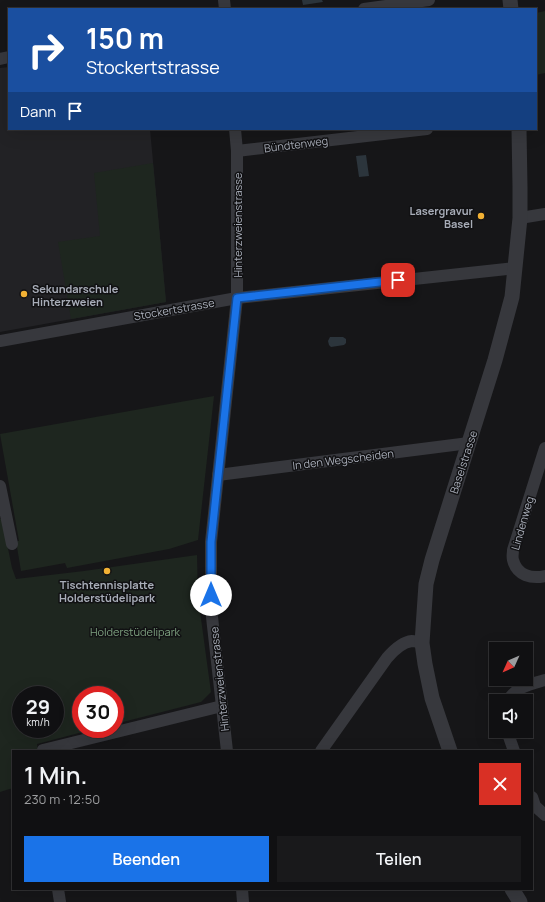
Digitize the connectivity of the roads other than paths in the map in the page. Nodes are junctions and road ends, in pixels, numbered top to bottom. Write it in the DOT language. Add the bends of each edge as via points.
graph roads {
  1 [pos="429,0"];
  2 [pos="371,8"];
  3 [pos="235,130"];
  4 [pos="418,130"];
  5 [pos="519,130"];
  6 [pos="236,151"];
  7 [pos="545,214"];
  8 [pos="520,218"];
  9 [pos="516,268"];
  10 [pos="237,298"];
  11 [pos="0,341"];
  12 [pos="469,443"];
  13 [pos="545,448"];
  14 [pos="218,475"];
  15 [pos="0,486"];
  16 [pos="12,544"];
  17 [pos="545,576"];
  18 [pos="422,642"];
  19 [pos="545,680"];
  20 [pos="513,694"];
  21 [pos="222,706"];
  22 [pos="509,738"];
  23 [pos="43,750"];
  24 [pos="226,750"];
  25 [pos="322,750"];
  26 [pos="450,750"];
  27 [pos="514,750"];
  28 [pos="533,800"];
  29 [pos="545,815"];
  30 [pos="58,890"];
  31 [pos="242,890"];
  32 [pos="513,890"];
  33 [pos="60,902"];
  34 [pos="243,902"];
  35 [pos="520,902"];
  1 -- 2 [label="street"];
  3 -- 6 [label="street, Hinterzweienstrasse"];
  4 -- 6 [label="street, Bündtenweg"];
  5 -- 8 [label="street, Baselstrasse"];
  6 -- 10 [label="street, Hinterzweienstrasse"];
  7 -- 8 [label="street"];
  8 -- 9 [label="street, Baselstrasse"];
  9 -- 10 [label="street, Stockertstrasse"];
  9 -- 12 [label="street, Baselstrasse" via="512,297 497,353"];
  10 -- 11 [label="street, Stockertstrasse"];
  10 -- 14 [label="street, Hinterzweienstrasse"];
  12 -- 14 [label="street, In den Wegscheiden"];
  12 -- 18 [label="street, Baselstrasse" via="426,584"];
  13 -- 17 [label="street, Lindenweg" via="513,550 513,560 516,567 526,576"];
  14 -- 21 [label="street, Hinterzweienstrasse" via="211,542 211,608"];
  15 -- 16 [label="street"];
  18 -- 25 [label="street" via="411,641 404,644 387,658"];
  18 -- 26 [label="street, Baselstrasse" via="432,698"];
  19 -- 20 [label="street" via="524,686"];
  21 -- 23 [label="street"];
  21 -- 24 [label="street, Hinterzweienstrasse"];
  22 -- 27 [label="street"];
  28 -- 29 [label="street" via="535,806"];
  30 -- 33 [label="street"];
  31 -- 34 [label="street"];
  32 -- 35 [label="street"];
}
